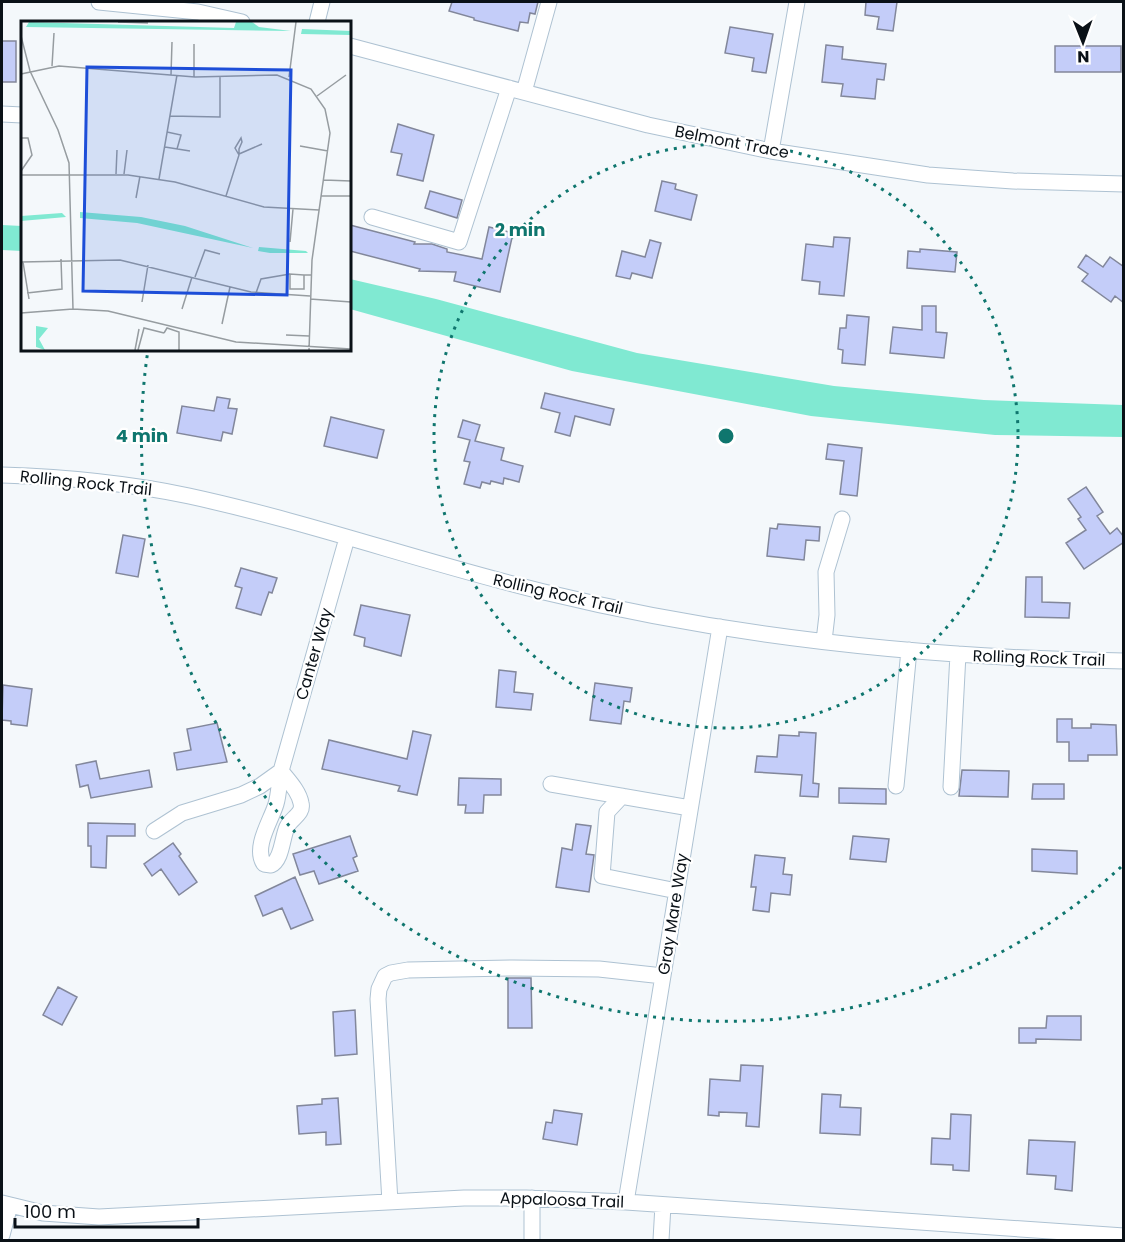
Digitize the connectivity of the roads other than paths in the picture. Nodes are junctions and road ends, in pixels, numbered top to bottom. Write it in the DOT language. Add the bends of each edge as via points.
graph roads {
  1 [pos="99,2"];
  2 [pos="322,2"];
  3 [pos="549,2"];
  4 [pos="797,2"];
  5 [pos="168,15"];
  6 [pos="238,21"];
  7 [pos="317,21"];
  8 [pos="351,46"];
  9 [pos="516,90"];
  10 [pos="2,114"];
  11 [pos="21,115"];
  12 [pos="771,151"];
  13 [pos="1124,184"];
  14 [pos="372,217"];
  15 [pos="2,475"];
  16 [pos="842,519"];
  17 [pos="347,538"];
  18 [pos="720,627"];
  19 [pos="824,641"];
  20 [pos="909,650"];
  21 [pos="958,654"];
  22 [pos="1124,661"];
  23 [pos="281,771"];
  24 [pos="551,784"];
  25 [pos="896,786"];
  26 [pos="951,787"];
  27 [pos="622,796"];
  28 [pos="690,808"];
  29 [pos="154,831"];
  30 [pos="677,891"];
  31 [pos="663,976"];
  32 [pos="532,1198"];
  33 [pos="390,1202"];
  34 [pos="626,1202"];
  35 [pos="6,1204"];
  36 [pos="663,1205"];
  37 [pos="2,1234"];
  38 [pos="1124,1236"];
  39 [pos="532,1240"];
  40 [pos="661,1240"];
  1 -- 5 [label="street"];
  2 -- 7 [label="street"];
  3 -- 9 [label="street"];
  4 -- 12 [label="street"];
  5 -- 6 [label="street" via="198,12"];
  8 -- 9 [label="street, Belmont Trace"];
  9 -- 12 [label="street, Belmont Trace" via="648,125"];
  9 -- 14 [label="street" via="459,242"];
  10 -- 11 [label="street"];
  12 -- 13 [label="street, Belmont Trace" via="928,175 1013,182"];
  15 -- 17 [label="street, Rolling Rock Trail" via="79,479 187,496"];
  16 -- 19 [label="street" via="826,572"];
  17 -- 18 [label="street, Rolling Rock Trail" via="547,592"];
  17 -- 23 [label="street, Canter Way"];
  18 -- 19 [label="street, Rolling Rock Trail"];
  18 -- 28 [label="street, Gray Mare Way"];
  19 -- 20 [label="street, Rolling Rock Trail"];
  20 -- 21 [label="street, Rolling Rock Trail"];
  20 -- 25 [label="street"];
  21 -- 22 [label="street, Rolling Rock Trail"];
  21 -- 26 [label="street"];
  23 -- 23 [label="street, Canter Way" via="298,796 301,808 288,824 278,859 271,865 264,864 262,843 276,803"];
  23 -- 29 [label="street" via="241,795 182,813"];
  24 -- 27 [label="street"];
  27 -- 28 [label="street"];
  27 -- 30 [label="street" via="607,812 602,876"];
  28 -- 30 [label="street, Gray Mare Way"];
  30 -- 31 [label="street, Gray Mare Way"];
  31 -- 33 [label="street" via="599,969 513,968 408,970 385,976 378,999"];
  31 -- 34 [label="street, Gray Mare Way"];
  32 -- 33 [label="street, Appaloosa Trail"];
  32 -- 34 [label="street, Appaloosa Trail"];
  32 -- 39 [label="street"];
  33 -- 35 [label="street, Appaloosa Trail" via="99,1217 43,1213"];
  34 -- 36 [label="street, Appaloosa Trail"];
  35 -- 37 [label="street"];
  36 -- 38 [label="street, Appaloosa Trail"];
  36 -- 40 [label="street"];
}
